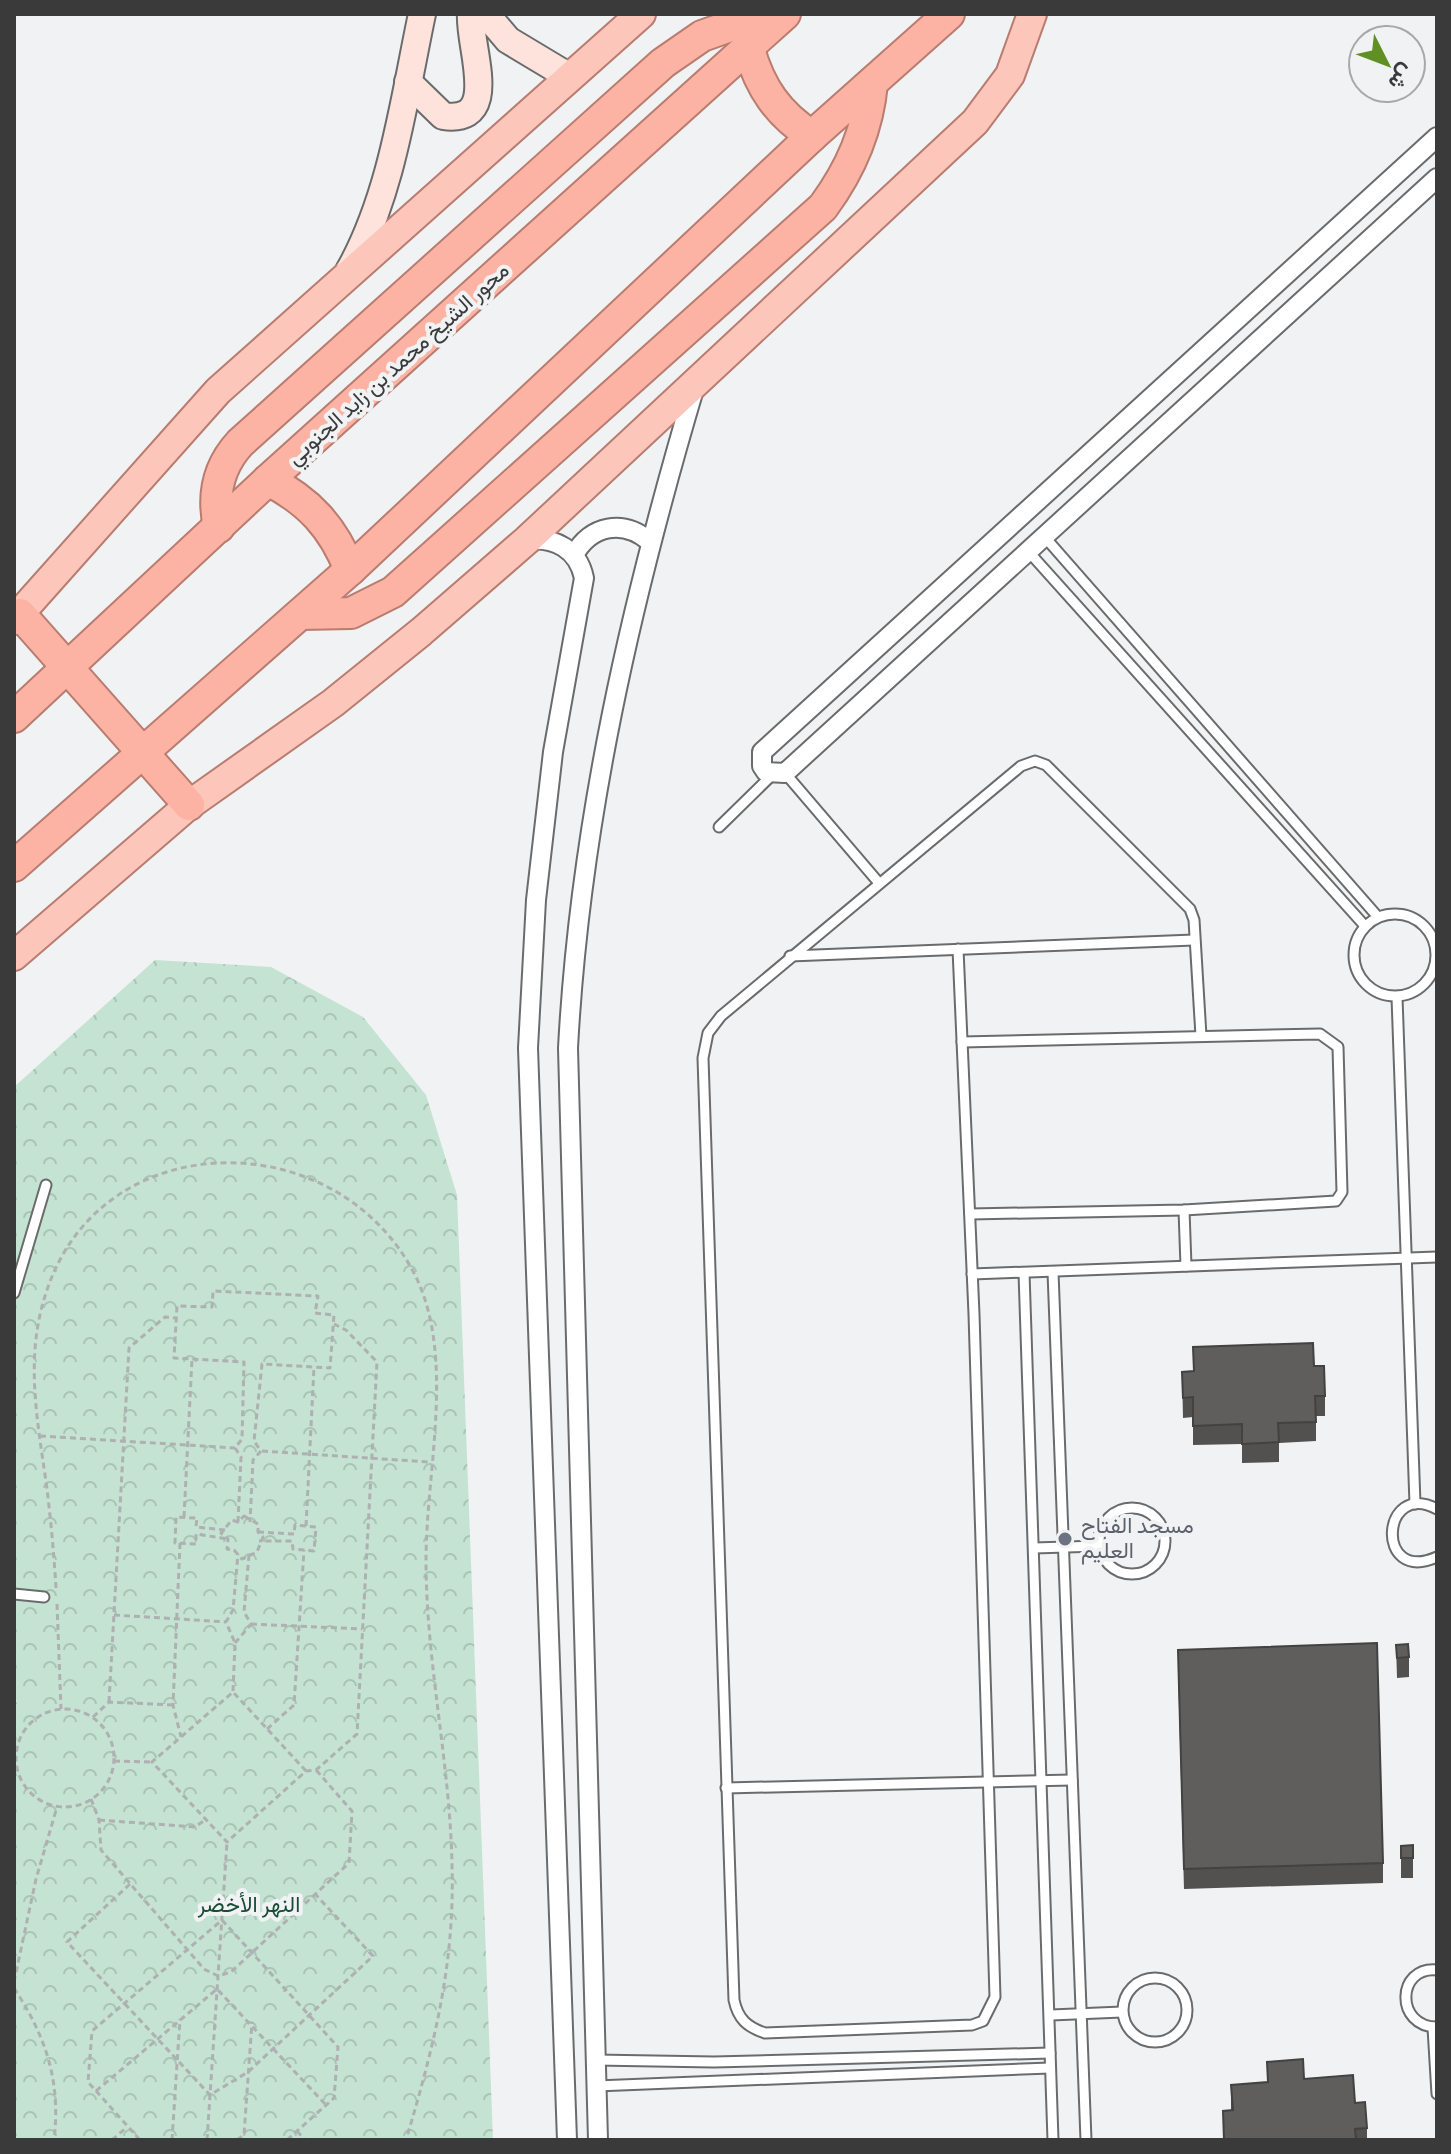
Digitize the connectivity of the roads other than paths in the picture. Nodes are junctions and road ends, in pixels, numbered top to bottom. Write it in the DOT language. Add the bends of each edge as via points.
graph roads {
  1 [pos="422,14"];
  2 [pos="471,14"];
  3 [pos="486,14"];
  4 [pos="641,14"];
  5 [pos="764,14"];
  6 [pos="785,14"];
  7 [pos="949,14"];
  8 [pos="1032,14"];
  9 [pos="749,49"];
  10 [pos="568,76"];
  11 [pos="408,82"];
  12 [pos="872,83"];
  13 [pos="812,136"];
  14 [pos="1437,137"];
  15 [pos="1437,178"];
  16 [pos="346,276"];
  17 [pos="1241,315"];
  18 [pos="1260,338"];
  19 [pos="695,386"];
  20 [pos="268,480"];
  21 [pos="219,527"];
  22 [pos="1043,535"];
  23 [pos="527,540"];
  24 [pos="649,541"];
  25 [pos="1027,549"];
  26 [pos="574,555"];
  27 [pos="350,570"];
  28 [pos="301,614"];
  29 [pos="17,617"];
  30 [pos="69,669"];
  31 [pos="14,717"];
  32 [pos="142,754"];
  33 [pos="778,774"];
  34 [pos="189,805"];
  35 [pos="719,827"];
  36 [pos="14,866"];
  37 [pos="879,883"];
  38 [pos="1378,917"];
  39 [pos="1365,926"];
  40 [pos="1194,940"];
  41 [pos="1436,944"];
  42 [pos="958,949"];
  43 [pos="14,956"];
  44 [pos="790,956"];
  45 [pos="1397,997"];
  46 [pos="1201,1036"];
  47 [pos="962,1042"];
  48 [pos="46,1185"];
  49 [pos="1184,1210"];
  50 [pos="970,1214"];
  51 [pos="1437,1257"];
  52 [pos="1406,1258"];
  53 [pos="1186,1266"];
  54 [pos="1053,1272"];
  55 [pos="1024,1273"];
  56 [pos="972,1274"];
  57 [pos="14,1293"];
  58 [pos="1415,1504"];
  59 [pos="1437,1509"];
  60 [pos="1099,1546"];
  61 [pos="1064,1547"];
  62 [pos="1034,1548"];
  63 [pos="1437,1557"];
  64 [pos="14,1594"];
  65 [pos="44,1597"];
  66 [pos="1042,1780"];
  67 [pos="1072,1780"];
  68 [pos="990,1782"];
  69 [pos="726,1788"];
  70 [pos="1437,1970"];
  71 [pos="1122,2012"];
  72 [pos="1081,2014"];
  73 [pos="1051,2015"];
  74 [pos="1435,2027"];
  75 [pos="1050,2053"];
  76 [pos="595,2060"];
  77 [pos="1050,2068"];
  78 [pos="596,2086"];
  79 [pos="1437,2094"];
  80 [pos="567,2140"];
  81 [pos="598,2140"];
  82 [pos="1053,2140"];
  83 [pos="1086,2140"];
  1 -- 11 [label="main road"];
  2 -- 11 [label="main road" via="480,86 473,108 459,117 443,116"];
  3 -- 10 [label="main road" via="508,40"];
  4 -- 10 [label="main road"];
  5 -- 21 [label="highway" via="702,36 663,63 240,443 217,483"];
  6 -- 9 [label="highway, محور الشيخ محمد بن زايد الجنوبي"];
  7 -- 12 [label="highway"];
  8 -- 19 [label="main road" via="1010,75 975,122"];
  9 -- 13 [label="highway" via="764,91"];
  9 -- 20 [label="highway, محور الشيخ محمد بن زايد الجنوبي"];
  10 -- 16 [label="main road"];
  11 -- 16 [label="main road" via="373,221"];
  12 -- 13 [label="highway"];
  12 -- 28 [label="highway" via="860,144 823,207 393,592 351,613"];
  13 -- 27 [label="highway"];
  14 -- 17 [label="street"];
  15 -- 18 [label="street"];
  16 -- 29 [label="main road" via="218,391"];
  17 -- 18 [label="street"];
  17 -- 33 [label="street" via="762,752 762,766"];
  18 -- 22 [label="street"];
  19 -- 23 [label="main road"];
  19 -- 24 [label="street"];
  20 -- 21 [label="highway, محور الشيخ محمد بن زايد الجنوبي"];
  20 -- 27 [label="highway" via="291,492 328,525"];
  21 -- 30 [label="highway, محور الشيخ محمد بن زايد الجنوبي"];
  22 -- 25 [label="street"];
  22 -- 38 [label="lane"];
  23 -- 26 [label="street" via="553,541"];
  23 -- 34 [label="main road" via="333,703"];
  24 -- 26 [label="street" via="630,529 608,527 587,537"];
  24 -- 76 [label="street" via="624,645 593,820 572,974 568,1048"];
  25 -- 33 [label="street"];
  25 -- 39 [label="lane"];
  26 -- 80 [label="street" via="584,578 551,767 536,900 528,1048"];
  27 -- 28 [label="highway"];
  28 -- 32 [label="highway"];
  29 -- 30 [label="highway"];
  30 -- 31 [label="highway, محور الشيخ محمد بن زايد الجنوبي"];
  30 -- 32 [label="highway"];
  32 -- 34 [label="highway"];
  32 -- 36 [label="highway"];
  33 -- 35 [label="lane"];
  33 -- 37 [label="lane"];
  34 -- 43 [label="main road"];
  37 -- 40 [label="lane" via="1021,766 1035,761 1046,765 1181,897 1194,920"];
  37 -- 44 [label="lane"];
  38 -- 39 [label="lane"];
  38 -- 41 [label="lane" via="1413,917"];
  39 -- 45 [label="lane" via="1355,943 1354,963 1362,981 1377,993"];
  40 -- 42 [label="lane"];
  40 -- 46 [label="lane"];
  41 -- 45 [label="lane" via="1436,963 1428,980"];
  42 -- 44 [label="lane"];
  42 -- 47 [label="lane"];
  44 -- 69 [label="lane" via="721,1016 708,1033 703,1058"];
  45 -- 52 [label="lane"];
  46 -- 47 [label="lane"];
  46 -- 49 [label="lane" via="1320,1034 1338,1047 1342,1192 1326,1204"];
  47 -- 50 [label="lane"];
  48 -- 57 [label="lane"];
  49 -- 50 [label="lane"];
  49 -- 53 [label="lane"];
  50 -- 56 [label="lane"];
  51 -- 52 [label="lane"];
  52 -- 53 [label="lane"];
  52 -- 58 [label="lane"];
  53 -- 54 [label="lane"];
  54 -- 55 [label="lane"];
  54 -- 61 [label="lane"];
  55 -- 56 [label="lane"];
  55 -- 62 [label="lane"];
  56 -- 68 [label="lane"];
  58 -- 59 [label="lane"];
  58 -- 63 [label="lane" via="1394,1519 1393,1545 1413,1562"];
  60 -- 60 [label="lane" via="1117,1571 1133,1574 1158,1562 1165,1534 1143,1509 1125,1509 1110,1517"];
  60 -- 61 [label="lane"];
  61 -- 62 [label="lane"];
  61 -- 67 [label="lane"];
  62 -- 66 [label="lane"];
  64 -- 65 [label="lane"];
  66 -- 67 [label="lane"];
  66 -- 68 [label="lane"];
  66 -- 73 [label="lane"];
  67 -- 72 [label="lane"];
  68 -- 69 [label="lane"];
  68 -- 69 [label="lane" via="995,1997 983,2021 765,2033 748,2027 736,2013"];
  70 -- 74 [label="lane" via="1415,1976 1406,1987 1405,2001 1409,2015"];
  71 -- 71 [label="lane" via="1138,2038 1153,2042 1179,2031 1187,2005 1180,1989 1167,1979 1150,1977 1134,1984"];
  71 -- 72 [label="lane"];
  72 -- 73 [label="lane"];
  72 -- 83 [label="lane"];
  73 -- 75 [label="lane"];
  74 -- 79 [label="lane"];
  75 -- 76 [label="lane"];
  75 -- 77 [label="lane"];
  76 -- 78 [label="street"];
  77 -- 78 [label="lane"];
  77 -- 82 [label="lane"];
  78 -- 81 [label="street"];
}
